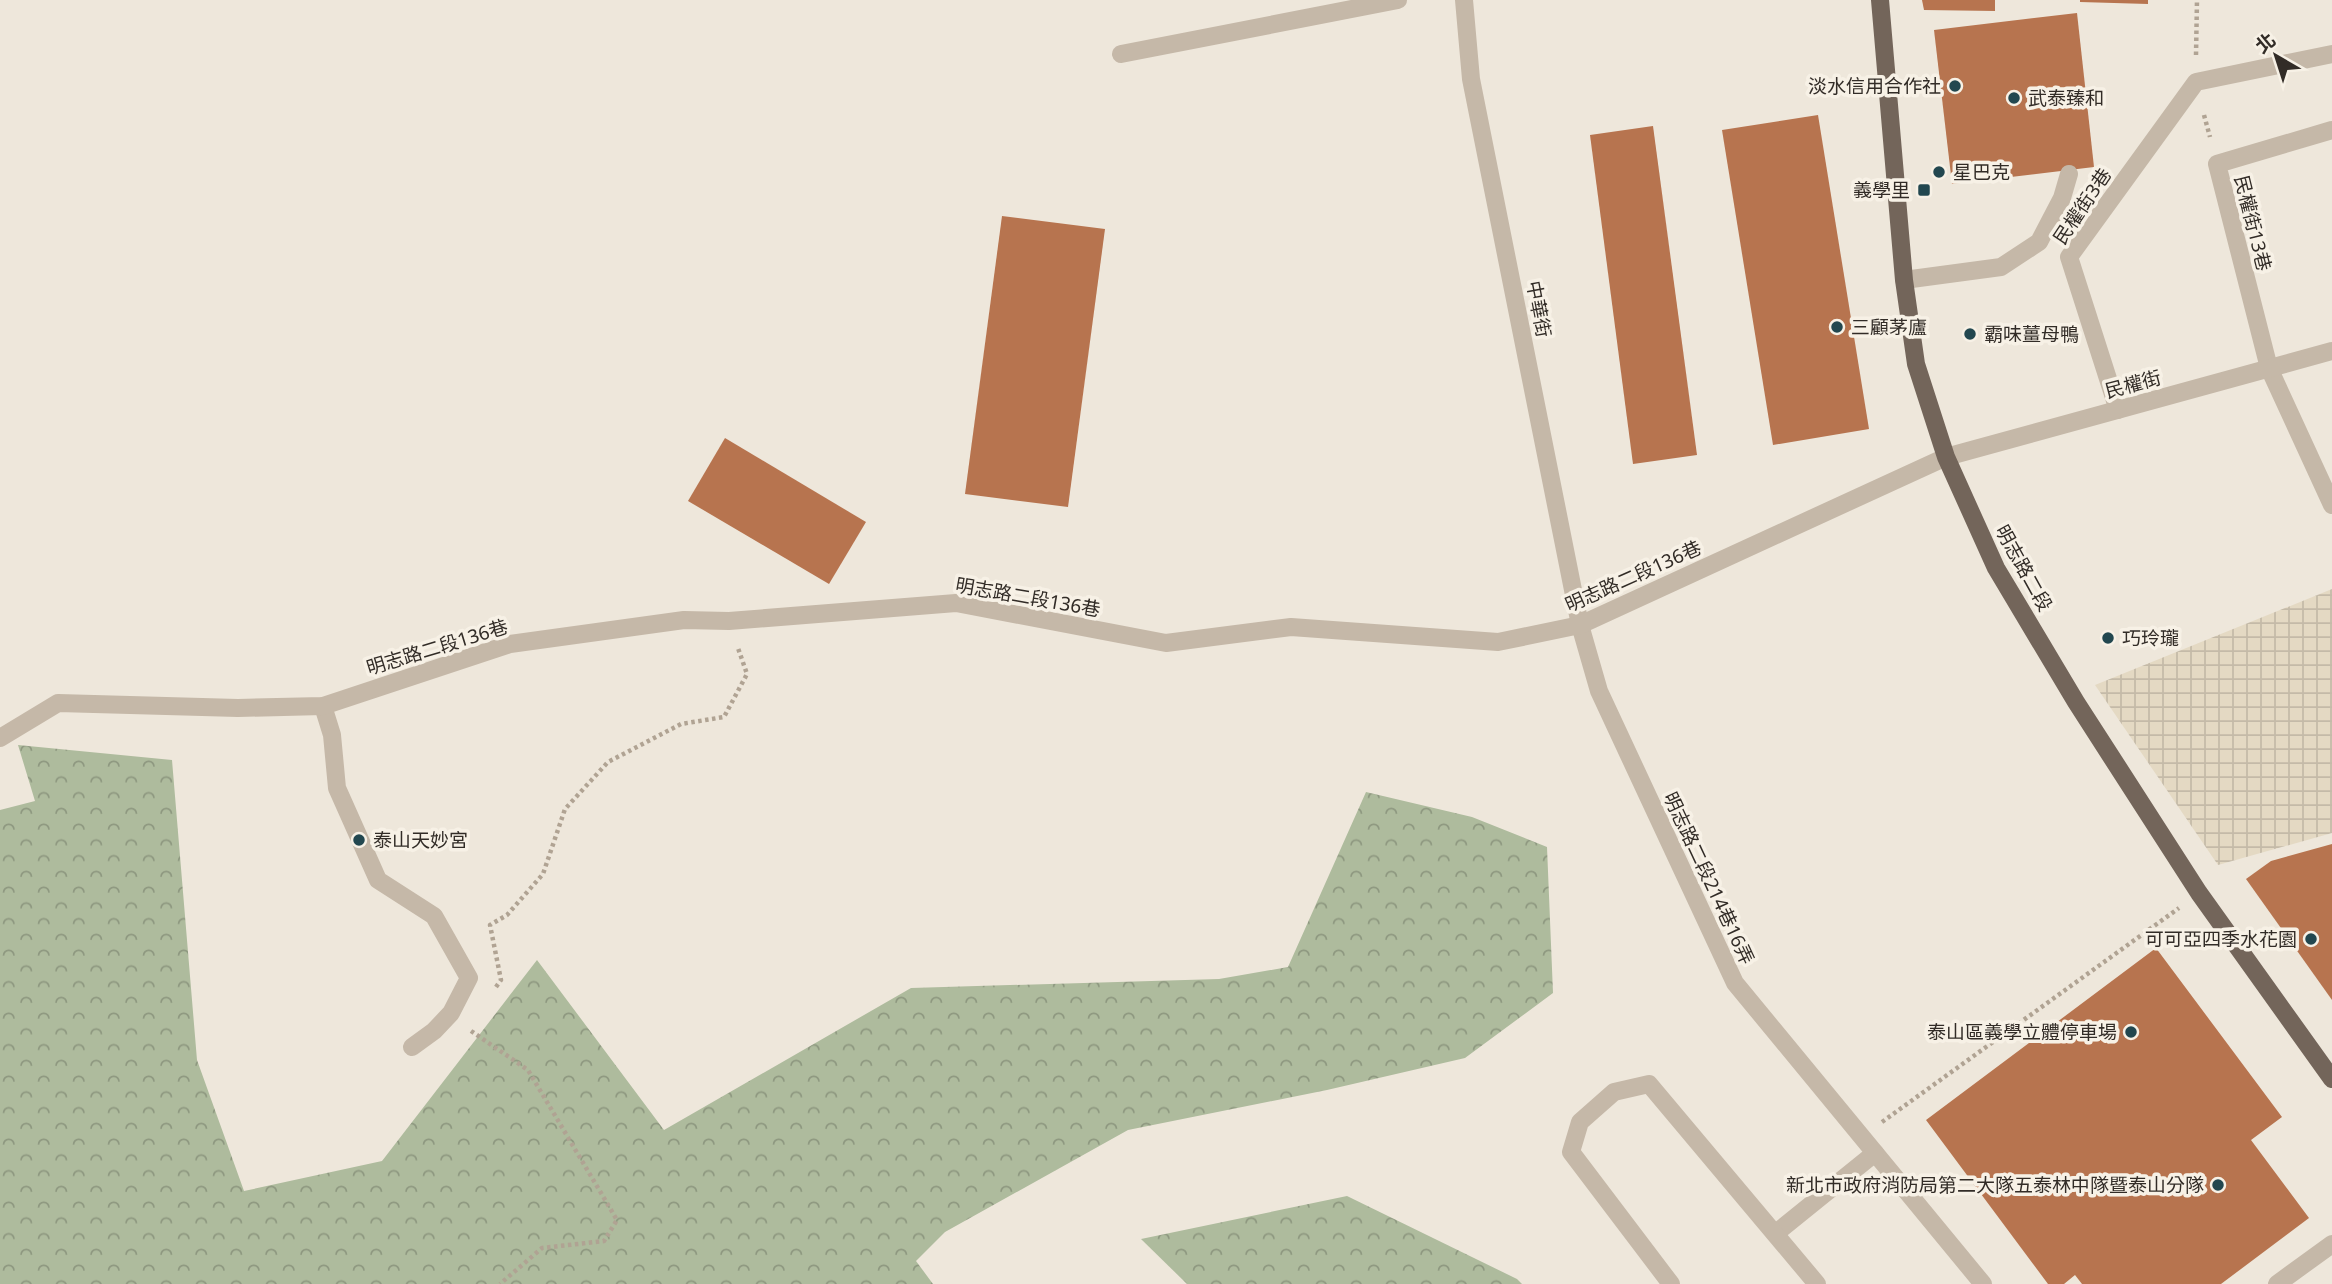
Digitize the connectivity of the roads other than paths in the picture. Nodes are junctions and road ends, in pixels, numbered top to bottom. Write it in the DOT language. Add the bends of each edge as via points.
graph roads {
  1 [pos="1398,0"];
  2 [pos="1464,0"];
  3 [pos="1880,0"];
  4 [pos="1121,54"];
  5 [pos="2332,54"];
  6 [pos="2332,130"];
  7 [pos="2069,174"];
  8 [pos="1904,280"];
  9 [pos="2332,351"];
  10 [pos="2269,368"];
  11 [pos="2118,410"];
  12 [pos="1945,457"];
  13 [pos="2332,505"];
  14 [pos="1580,625"];
  15 [pos="323,706"];
  16 [pos="0,738"];
  17 [pos="412,1047"];
  18 [pos="2332,1079"];
  19 [pos="1875,1153"];
  20 [pos="1776,1233"];
  21 [pos="2332,1244"];
  22 [pos="1671,1284"];
  23 [pos="1817,1284"];
  24 [pos="1983,1284"];
  25 [pos="2277,1284"];
  1 -- 4 [label="street"];
  2 -- 14 [label="street, 中華街" via="1472,79"];
  3 -- 8 [label="main road, 明志路二段"];
  5 -- 11 [label="street, 民權街3巷" via="2196,82 2069,257"];
  6 -- 10 [label="street, 民權街13巷" via="2217,164"];
  7 -- 8 [label="street" via="2039,242 2001,267"];
  8 -- 12 [label="main road, 明志路二段" via="1916,364"];
  9 -- 10 [label="street, 民權街"];
  10 -- 11 [label="street, 民權街"];
  10 -- 13 [label="street"];
  11 -- 12 [label="street, 民權街"];
  12 -- 14 [label="street, 明志路二段136巷"];
  12 -- 18 [label="main road, 明志路二段" via="1996,568 2076,702 2199,893"];
  14 -- 15 [label="street, 明志路二段136巷" via="1498,642 1291,627 1166,643 956,603 729,621 684,620 510,644"];
  14 -- 19 [label="street, 明志路二段214巷16弄" via="1599,691 1735,983"];
  15 -- 16 [label="street, 明志路二段136巷" via="58,703"];
  15 -- 17 [label="street" via="332,736 337,788 378,880 434,916 469,978 451,1013"];
  19 -- 20 [label="street"];
  19 -- 24 [label="street, 明志路二段214巷16弄"];
  20 -- 22 [label="street" via="1649,1084 1614,1092 1580,1122 1571,1152"];
  20 -- 23 [label="street"];
  21 -- 25 [label="street"];
}
